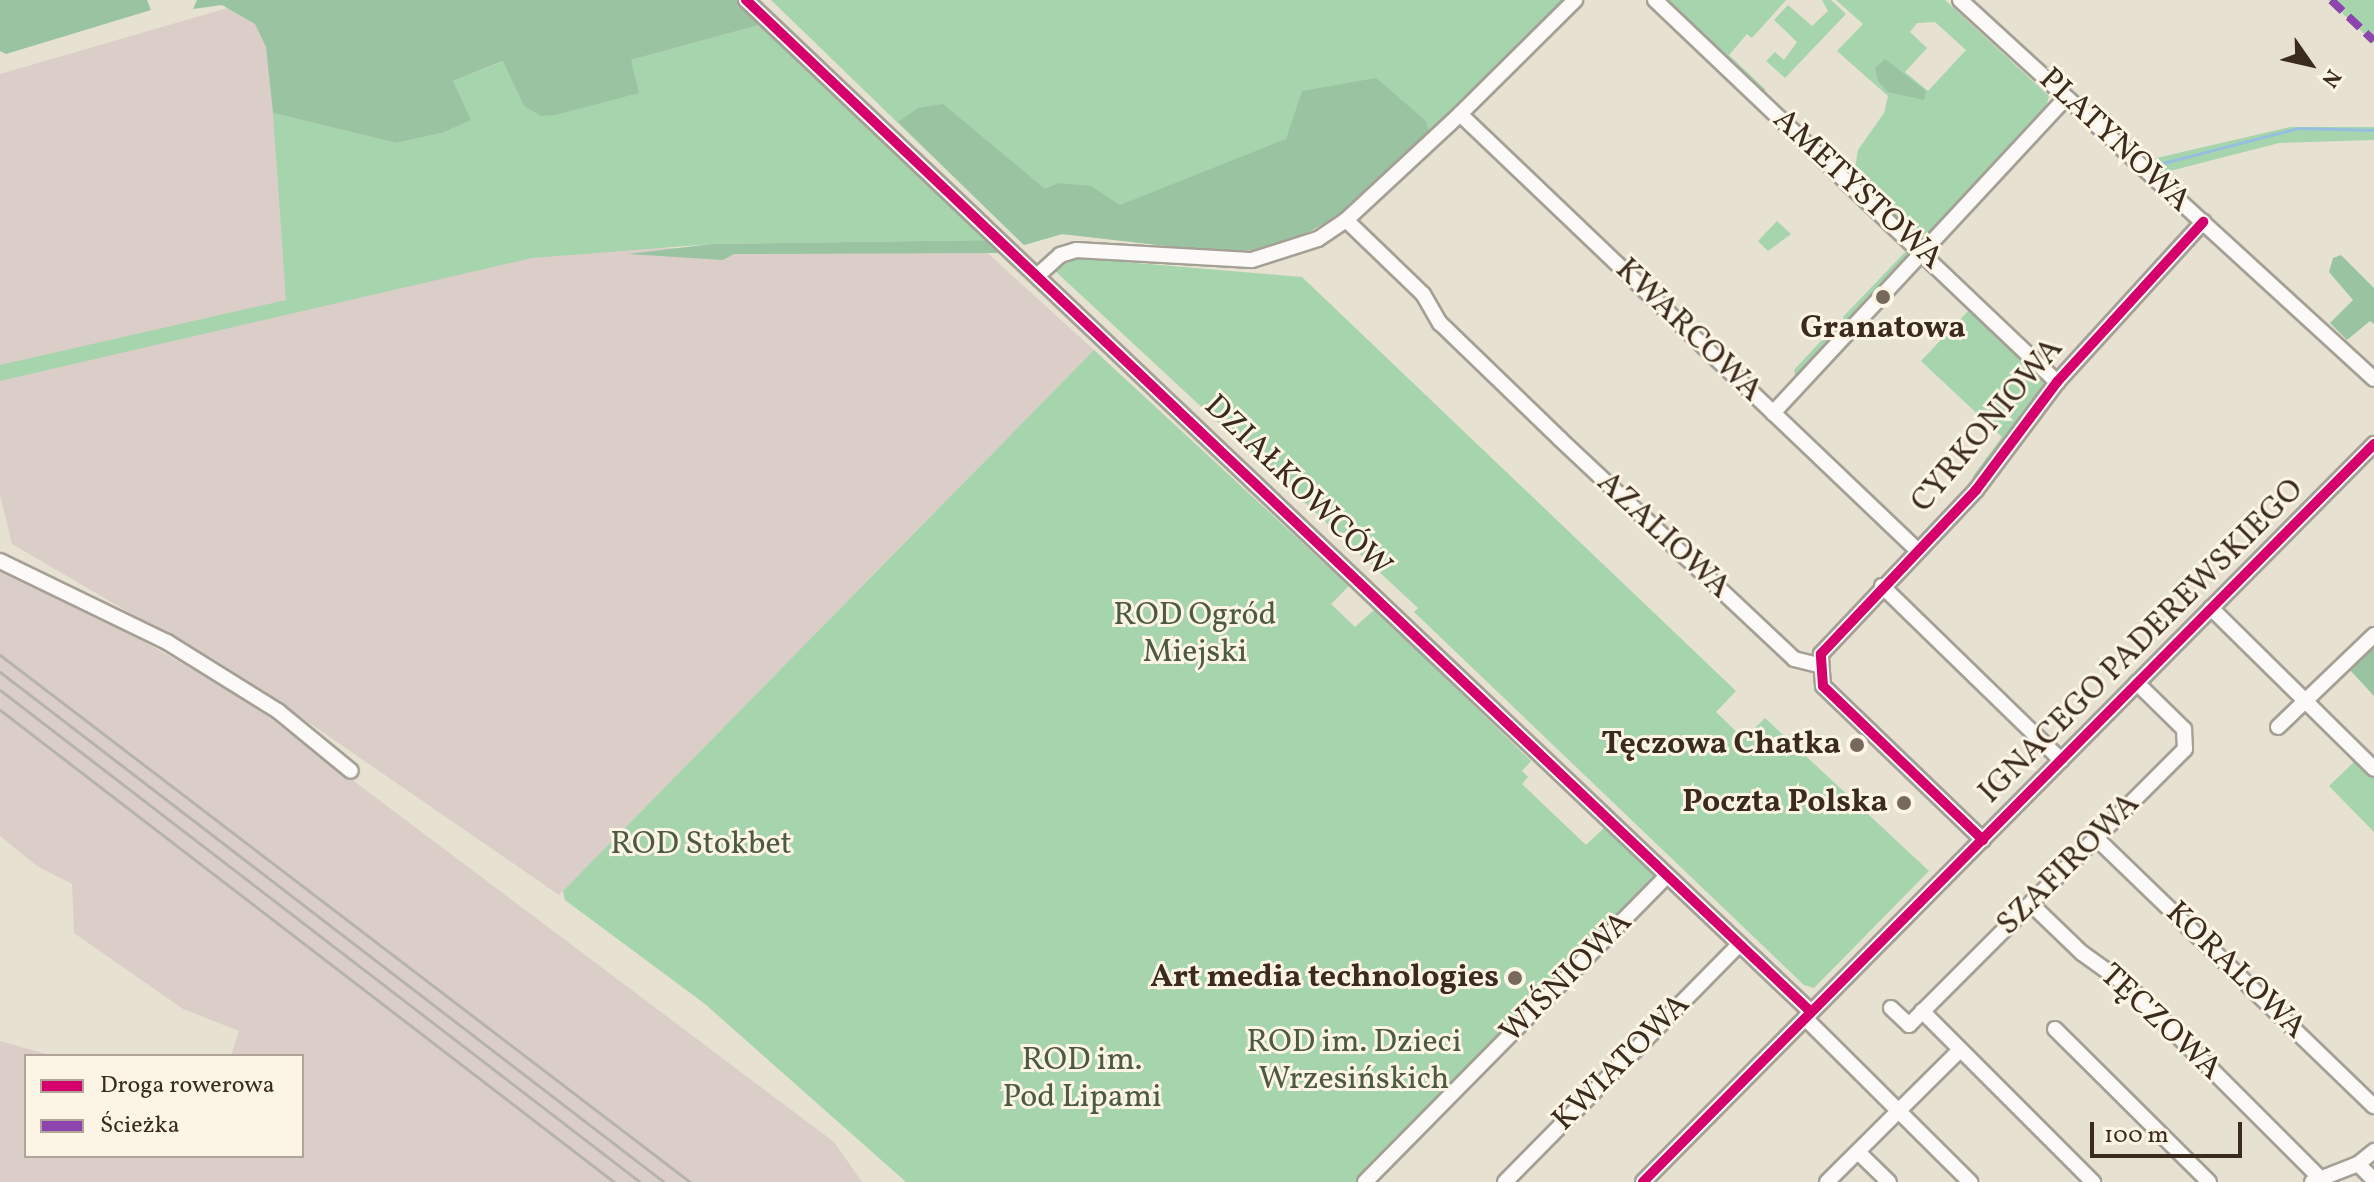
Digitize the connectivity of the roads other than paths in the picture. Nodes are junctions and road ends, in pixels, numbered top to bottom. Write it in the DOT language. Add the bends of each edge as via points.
graph roads {
  1 [pos="746,0"];
  2 [pos="1575,0"];
  3 [pos="1655,0"];
  4 [pos="1960,0"];
  5 [pos="2066,98"];
  6 [pos="1460,114"];
  7 [pos="1346,220"];
  8 [pos="2203,222"];
  9 [pos="1925,253"];
  10 [pos="1037,276"];
  11 [pos="2374,379"];
  12 [pos="2057,382"];
  13 [pos="1773,413"];
  14 [pos="2374,444"];
  15 [pos="1916,549"];
  16 [pos="0,561"];
  17 [pos="1882,586"];
  18 [pos="2211,608"];
  19 [pos="2374,635"];
  20 [pos="1818,665"];
  21 [pos="2137,683"];
  22 [pos="2306,700"];
  23 [pos="2278,727"];
  24 [pos="2061,760"];
  25 [pos="2374,769"];
  26 [pos="351,771"];
  27 [pos="2096,838"];
  28 [pos="1983,840"];
  29 [pos="1667,876"];
  30 [pos="2031,904"];
  31 [pos="1740,944"];
  32 [pos="1891,1008"];
  33 [pos="1922,1011"];
  34 [pos="1808,1015"];
  35 [pos="2055,1029"];
  36 [pos="1960,1050"];
  37 [pos="2374,1106"];
  38 [pos="1899,1111"];
  39 [pos="2374,1151"];
  40 [pos="1858,1152"];
  41 [pos="2358,1164"];
  42 [pos="2316,1180"];
  43 [pos="2374,1180"];
  44 [pos="1365,1182"];
  45 [pos="1505,1182"];
  46 [pos="1643,1182"];
  47 [pos="1827,1182"];
  48 [pos="1889,1182"];
  49 [pos="1970,1182"];
  50 [pos="2093,1182"];
  51 [pos="2209,1182"];
  1 -- 10 [label="street, DZIAŁKOWCÓW"];
  2 -- 6 [label="street"];
  3 -- 9 [label="street, AMETYSTOWA"];
  4 -- 5 [label="street, PLATYNOWA"];
  5 -- 8 [label="street, PLATYNOWA"];
  5 -- 9 [label="street"];
  6 -- 7 [label="street"];
  6 -- 13 [label="street, KWARCOWA"];
  7 -- 10 [label="street" via="1318,239 1252,260 1092,248 1060,255"];
  7 -- 20 [label="street, AZALIOWA" via="1423,294 1440,323 1593,470 1794,659"];
  8 -- 11 [label="street, PLATYNOWA"];
  8 -- 12 [label="street, CYRKONIOWA"];
  9 -- 12 [label="street, AMETYSTOWA"];
  9 -- 13 [label="street"];
  10 -- 29 [label="street, DZIAŁKOWCÓW"];
  12 -- 15 [label="street, CYRKONIOWA" via="1976,490"];
  13 -- 15 [label="street, KWARCOWA"];
  14 -- 18 [label="street, IGNACEGO PADEREWSKIEGO"];
  15 -- 17 [label="street, CYRKONIOWA"];
  16 -- 26 [label="street" via="167,642 278,711"];
  17 -- 20 [label="street, CYRKONIOWA" via="1826,648"];
  17 -- 24 [label="street"];
  18 -- 21 [label="street, IGNACEGO PADEREWSKIEGO"];
  18 -- 22 [label="street"];
  19 -- 22 [label="street"];
  20 -- 28 [label="street" via="1823,686"];
  21 -- 24 [label="street, IGNACEGO PADEREWSKIEGO"];
  21 -- 27 [label="street, SZAFIROWA" via="2184,729 2188,742"];
  22 -- 23 [label="street"];
  22 -- 25 [label="street"];
  24 -- 28 [label="street, IGNACEGO PADEREWSKIEGO"];
  27 -- 30 [label="street, SZAFIROWA"];
  27 -- 37 [label="street, KORALOWA"];
  28 -- 34 [label="street, IGNACEGO PADEREWSKIEGO"];
  29 -- 31 [label="street, DZIAŁKOWCÓW"];
  29 -- 44 [label="street, WIŚNIOWA"];
  30 -- 33 [label="street, SZAFIROWA"];
  30 -- 42 [label="street, TĘCZOWA" via="2082,953 2128,986"];
  31 -- 34 [label="street, DZIAŁKOWCÓW"];
  31 -- 45 [label="street, KWIATOWA"];
  32 -- 33 [label="street" via="1909,1025"];
  33 -- 36 [label="street"];
  34 -- 38 [label="street, DZIAŁKOWCÓW"];
  34 -- 46 [label="street, IGNACEGO PADEREWSKIEGO"];
  35 -- 51 [label="street"];
  36 -- 38 [label="street"];
  36 -- 50 [label="street"];
  38 -- 40 [label="street"];
  38 -- 49 [label="street, DZIAŁKOWCÓW"];
  39 -- 41 [label="street"];
  40 -- 47 [label="street"];
  40 -- 48 [label="street"];
  41 -- 42 [label="street, TĘCZOWA"];
  41 -- 43 [label="street"];
}
